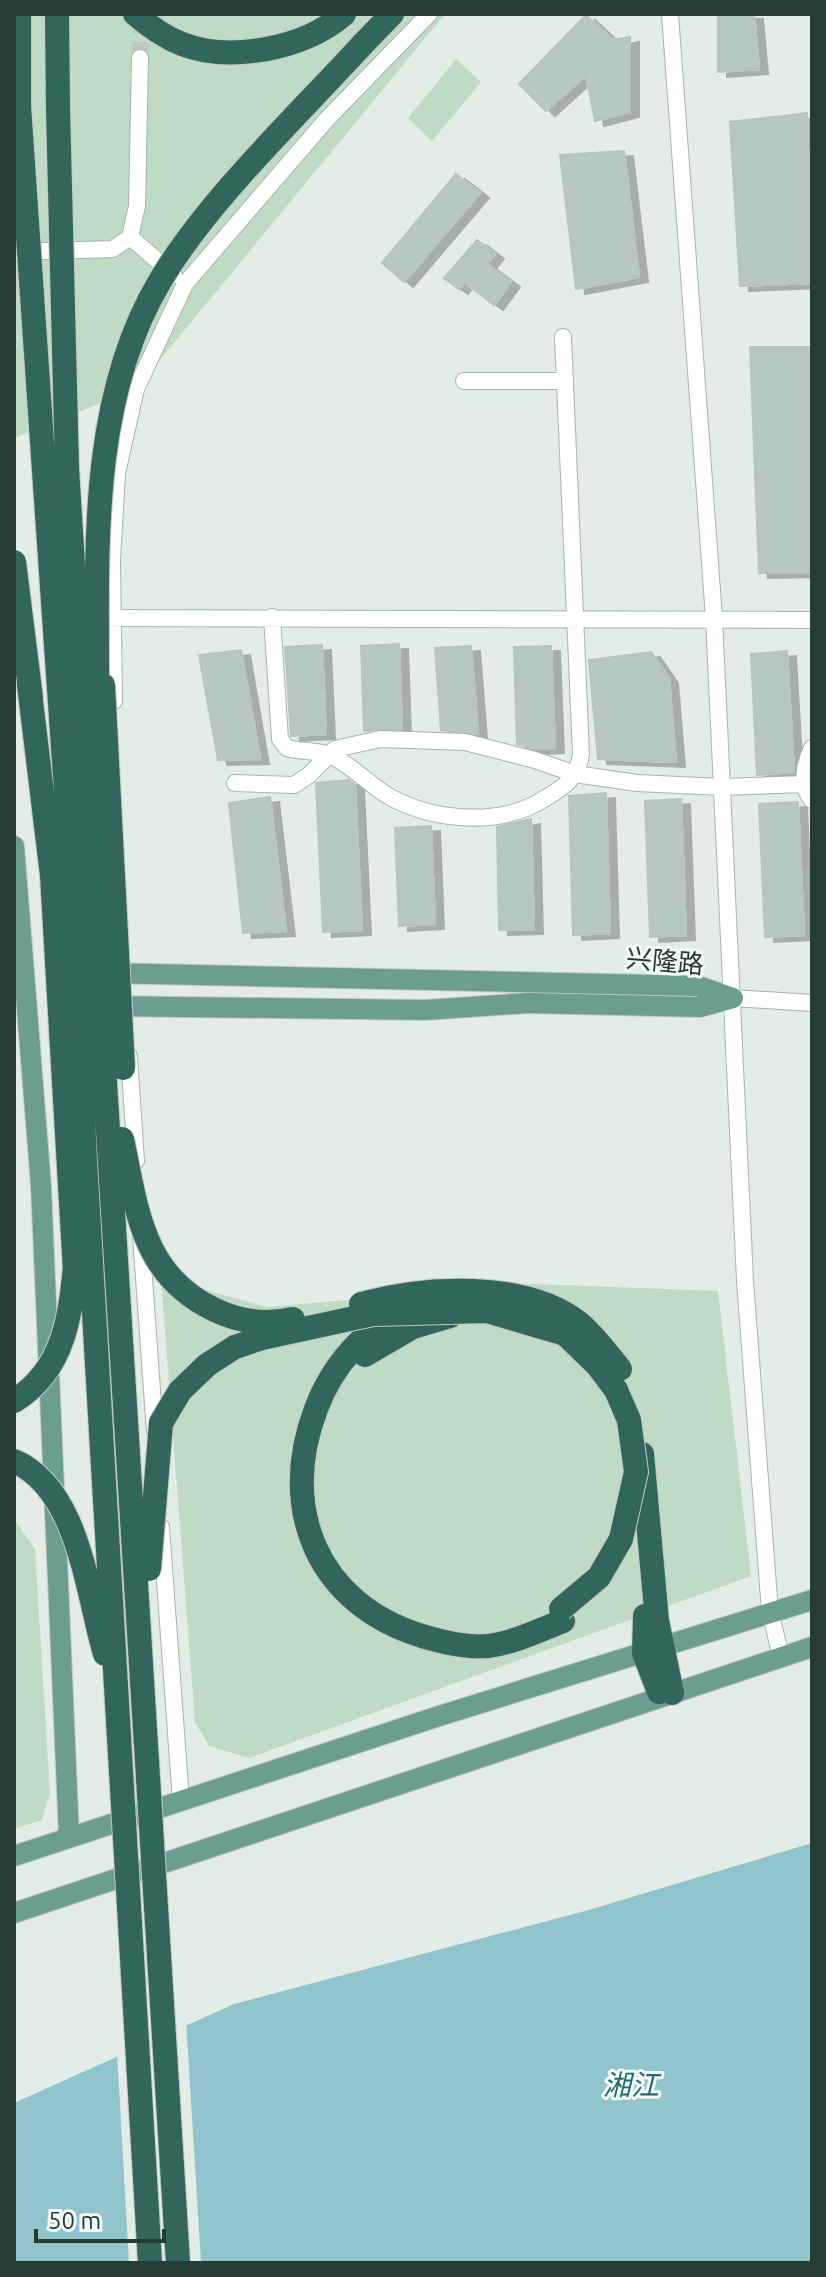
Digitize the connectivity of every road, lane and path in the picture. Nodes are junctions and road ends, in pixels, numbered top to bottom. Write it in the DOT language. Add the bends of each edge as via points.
graph roads {
  1 [pos="19,14"];
  2 [pos="57,14"];
  3 [pos="135,14"];
  4 [pos="344,14"];
  5 [pos="392,14"];
  6 [pos="429,14"];
  7 [pos="670,14"];
  8 [pos="140,58"];
  9 [pos="130,237"];
  10 [pos="14,252"];
  11 [pos="185,284"];
  12 [pos="563,337"];
  13 [pos="464,381"];
  14 [pos="565,381"];
  15 [pos="14,562"];
  16 [pos="98,587"];
  17 [pos="272,617"];
  18 [pos="112,618"];
  19 [pos="714,618"];
  20 [pos="575,619"];
  21 [pos="14,620"];
  22 [pos="812,620"];
  23 [pos="29,685"];
  24 [pos="812,748"];
  25 [pos="326,754"];
  26 [pos="575,774"];
  27 [pos="235,783"];
  28 [pos="806,784"];
  29 [pos="723,787"];
  30 [pos="812,800"];
  31 [pos="14,846"];
  32 [pos="85,906"];
  33 [pos="19,972"];
  34 [pos="123,973"];
  35 [pos="733,998"];
  36 [pos="812,1003"];
  37 [pos="20,1004"];
  38 [pos="125,1006"];
  39 [pos="106,1066"];
  40 [pos="85,1160"];
  41 [pos="128,1166"];
  42 [pos="75,1271"];
  43 [pos="14,1401"];
  44 [pos="636,1446"];
  45 [pos="14,1461"];
  46 [pos="812,1600"];
  47 [pos="770,1612"];
  48 [pos="812,1647"];
  49 [pos="652,1650"];
  50 [pos="781,1656"];
  51 [pos="142,1667"];
  52 [pos="117,1694"];
  53 [pos="666,1695"];
  54 [pos="181,1801"];
  55 [pos="69,1837"];
  56 [pos="14,1856"];
  57 [pos="14,1913"];
  58 [pos="150,2263"];
  59 [pos="178,2263"];
  1 -- 32 [label="highway, bridge" via="19,106"];
  2 -- 32 [label="highway, bridge" via="67,468"];
  3 -- 4 [label="highway" via="185,46 224,51 269,48 313,35"];
  5 -- 16 [label="highway, bridge" via="205,219 160,281 112,404"];
  6 -- 11 [label="street" via="327,119"];
  7 -- 19 [label="street"];
  8 -- 9 [label="street" via="137,206"];
  9 -- 10 [label="street" via="113,249"];
  9 -- 11 [label="street"];
  11 -- 18 [label="street" via="136,389 117,473"];
  12 -- 14 [label="street"];
  13 -- 14 [label="street"];
  14 -- 20 [label="street"];
  15 -- 23 [label="highway, bridge"];
  16 -- 32 [label="highway, bridge"];
  16 -- 41 [label="highway, bridge"];
  17 -- 18 [label="street"];
  17 -- 20 [label="street"];
  17 -- 25 [label="street" via="282,744"];
  18 -- 21 [label="street"];
  18 -- 34 [label="street"];
  19 -- 20 [label="street"];
  19 -- 22 [label="street"];
  19 -- 29 [label="street"];
  20 -- 26 [label="street" via="581,754"];
  23 -- 32 [label="highway, bridge"];
  23 -- 42 [label="highway, bridge" via="52,875"];
  24 -- 28 [label="street" via="806,759"];
  25 -- 26 [label="street" via="351,742 380,739 465,742"];
  25 -- 26 [label="street" via="391,797 442,817 535,805"];
  25 -- 27 [label="street" via="294,785"];
  26 -- 29 [label="street"];
  28 -- 29 [label="street"];
  28 -- 30 [label="street"];
  29 -- 35 [label="street"];
  31 -- 33 [label="main road"];
  32 -- 39 [label="highway, bridge"];
  32 -- 40 [label="highway, bridge"];
  33 -- 34 [label="main road, 兴隆路"];
  33 -- 37 [label="main road"];
  34 -- 35 [label="main road, 兴隆路" via="698,986"];
  34 -- 38 [label="street"];
  35 -- 36 [label="street"];
  35 -- 38 [label="main road, 兴隆路" via="700,1007"];
  35 -- 47 [label="street" via="745,1281"];
  37 -- 38 [label="main road, 兴隆路"];
  37 -- 55 [label="main road" via="41,1186"];
  38 -- 54 [label="street"];
  39 -- 41 [label="highway, bridge"];
  39 -- 51 [label="highway, bridge"];
  40 -- 42 [label="highway, bridge"];
  40 -- 52 [label="highway, bridge"];
  41 -- 44 [label="highway, bridge" via="146,1243 160,1268 190,1298 237,1320 279,1322 404,1292 447,1290 520,1298 577,1322 623,1373 644,1416 647,1489 631,1549 596,1596 563,1621 488,1646 437,1641 370,1614 343,1589 311,1537 300,1492 303,1443 323,1390 342,1360 367,1335 406,1310 497,1302 569,1327 616,1376"];
  42 -- 43 [label="highway, bridge" via="63,1342 43,1379"];
  44 -- 49 [label="highway"];
  44 -- 51 [label="highway, bridge" via="623,1423 586,1363 559,1343 514,1323 481,1314 445,1316 369,1352 331,1396 314,1436 315,1510 324,1543 342,1575 367,1598 421,1627 472,1636 504,1632 561,1609 599,1577 621,1539 636,1472 629,1420 616,1390 565,1334 487,1311 373,1314 235,1347 180,1391 161,1423"];
  45 -- 52 [label="highway, bridge" via="32,1469 49,1487 71,1524"];
  46 -- 47 [label="main road"];
  47 -- 49 [label="main road"];
  47 -- 50 [label="street"];
  48 -- 50 [label="main road"];
  49 -- 53 [label="highway"];
  49 -- 54 [label="main road"];
  50 -- 53 [label="main road"];
  51 -- 59 [label="highway, bridge"];
  52 -- 58 [label="highway, bridge"];
  53 -- 57 [label="main road"];
  54 -- 55 [label="main road"];
  55 -- 56 [label="main road"];
}
